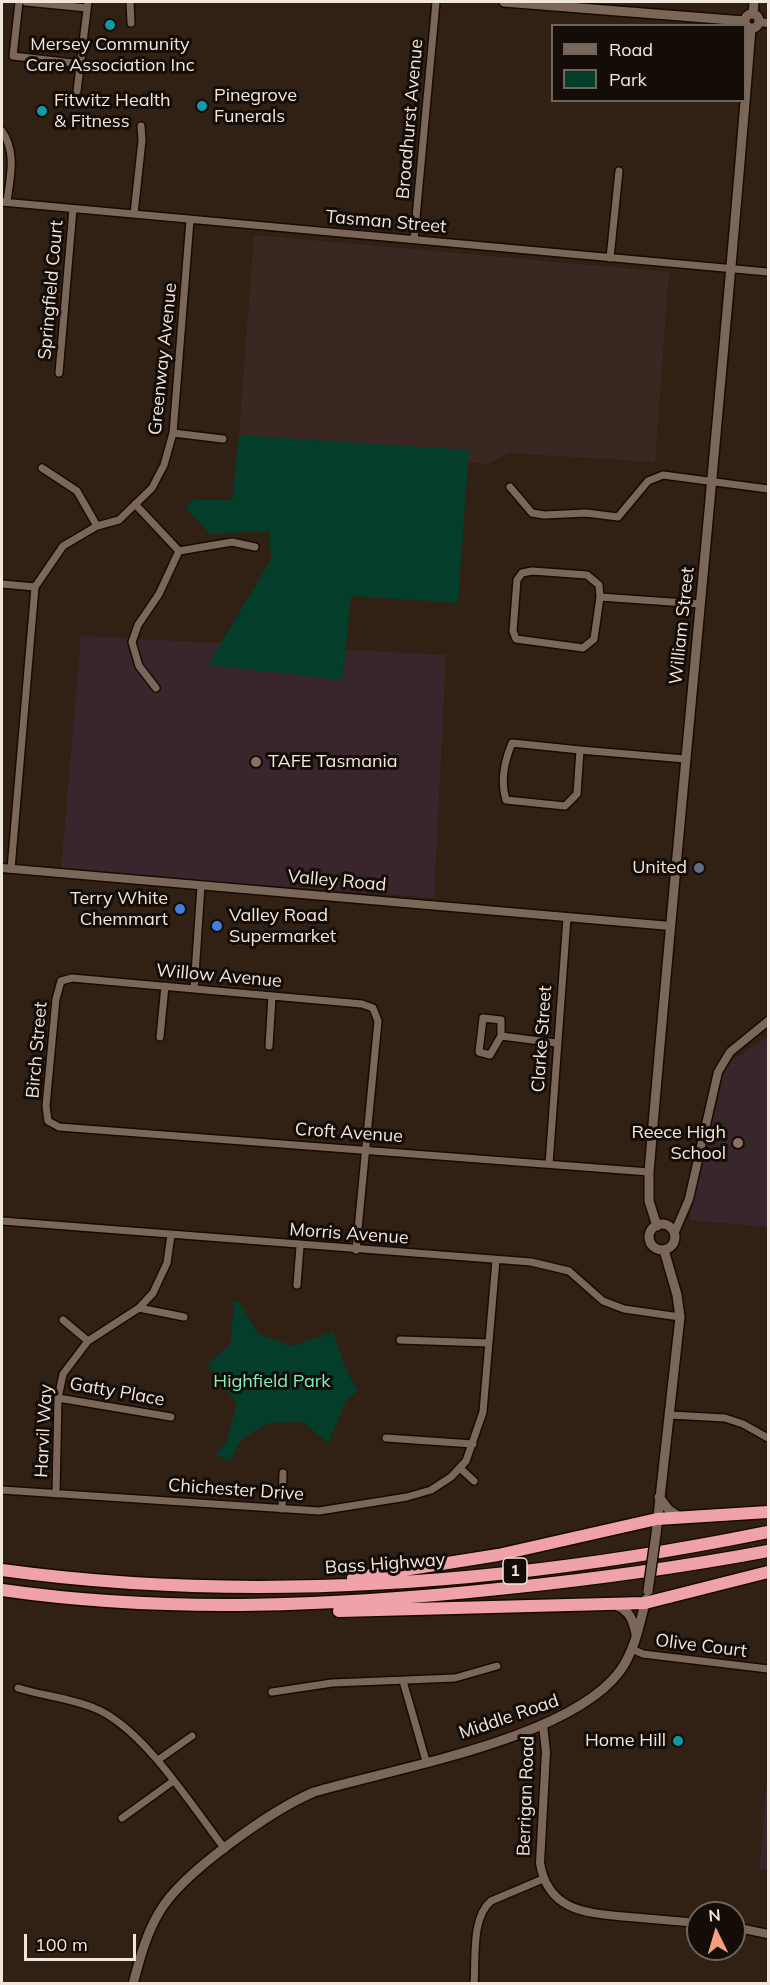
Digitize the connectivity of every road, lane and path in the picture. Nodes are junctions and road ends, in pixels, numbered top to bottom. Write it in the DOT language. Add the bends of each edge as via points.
graph roads {
  1 [pos="19,2"];
  2 [pos="26,2"];
  3 [pos="130,2"];
  4 [pos="436,2"];
  5 [pos="504,2"];
  6 [pos="754,2"];
  7 [pos="88,5"];
  8 [pos="760,19"];
  9 [pos="131,23"];
  10 [pos="748,24"];
  11 [pos="746,51"];
  12 [pos="81,64"];
  13 [pos="77,91"];
  14 [pos="742,102"];
  15 [pos="141,126"];
  16 [pos="2,131"];
  17 [pos="619,171"];
  18 [pos="4,202"];
  19 [pos="73,209"];
  20 [pos="134,214"];
  21 [pos="190,220"];
  22 [pos="414,239"];
  23 [pos="610,258"];
  24 [pos="730,269"];
  25 [pos="768,272"];
  26 [pos="59,373"];
  27 [pos="173,433"];
  28 [pos="223,440"];
  29 [pos="42,468"];
  30 [pos="713,483"];
  31 [pos="510,487"];
  32 [pos="768,489"];
  33 [pos="135,504"];
  34 [pos="97,526"];
  35 [pos="255,547"];
  36 [pos="179,551"];
  37 [pos="2,584"];
  38 [pos="35,586"];
  39 [pos="600,597"];
  40 [pos="700,604"];
  41 [pos="156,688"];
  42 [pos="580,750"];
  43 [pos="685,759"];
  44 [pos="2,868"];
  45 [pos="11,869"];
  46 [pos="201,886"];
  47 [pos="567,918"];
  48 [pos="670,926"];
  49 [pos="61,981"];
  50 [pos="165,986"];
  51 [pos="194,989"];
  52 [pos="273,996"];
  53 [pos="768,1022"];
  54 [pos="501,1036"];
  55 [pos="160,1037"];
  56 [pos="556,1043"];
  57 [pos="269,1046"];
  58 [pos="48,1121"];
  59 [pos="364,1149"];
  60 [pos="549,1164"];
  61 [pos="649,1172"];
  62 [pos="2,1221"];
  63 [pos="657,1226"];
  64 [pos="674,1234"];
  65 [pos="171,1235"];
  66 [pos="300,1246"];
  67 [pos="356,1250"];
  68 [pos="664,1250"];
  69 [pos="496,1260"];
  70 [pos="297,1285"];
  71 [pos="139,1308"];
  72 [pos="184,1317"];
  73 [pos="680,1317"];
  74 [pos="63,1320"];
  75 [pos="400,1340"];
  76 [pos="88,1341"];
  77 [pos="488,1343"];
  78 [pos="58,1398"];
  79 [pos="670,1415"];
  80 [pos="171,1417"];
  81 [pos="386,1438"];
  82 [pos="768,1438"];
  83 [pos="473,1444"];
  84 [pos="460,1468"];
  85 [pos="284,1473"];
  86 [pos="474,1482"];
  87 [pos="2,1490"];
  88 [pos="56,1494"];
  89 [pos="659,1497"];
  90 [pos="282,1509"];
  91 [pos="768,1512"];
  92 [pos="682,1518"];
  93 [pos="657,1519"];
  94 [pos="768,1532"];
  95 [pos="768,1551"];
  96 [pos="2,1570"];
  97 [pos="768,1572"];
  98 [pos="260,1588"];
  99 [pos="2,1590"];
  100 [pos="610,1602"];
  101 [pos="645,1604"];
  102 [pos="182,1606"];
  103 [pos="636,1636"];
  104 [pos="632,1649"];
  105 [pos="497,1666"];
  106 [pos="768,1669"];
  107 [pos="403,1681"];
  108 [pos="18,1688"];
  109 [pos="272,1692"];
  110 [pos="543,1725"];
  111 [pos="192,1736"];
  112 [pos="158,1760"];
  113 [pos="426,1761"];
  114 [pos="172,1782"];
  115 [pos="122,1818"];
  116 [pos="225,1849"];
  117 [pos="543,1879"];
  118 [pos="686,1922"];
  119 [pos="746,1929"];
  120 [pos="768,1934"];
  121 [pos="133,1983"];
  122 [pos="474,1983"];
  1 -- 12 [label="street" via="13,56"];
  2 -- 7 [label="street"];
  3 -- 9 [label="street"];
  4 -- 22 [label="street, Broadhurst Avenue"];
  5 -- 10 [label="main road"];
  6 -- 8 [label="main road"];
  7 -- 12 [label="street"];
  8 -- 10 [label="main road" via="747,15"];
  10 -- 11 [label="main road, William Street"];
  12 -- 13 [label="street"];
  14 -- 24 [label="main road, William Street"];
  15 -- 20 [label="street"];
  16 -- 18 [label="street" via="12,157"];
  17 -- 23 [label="street"];
  18 -- 19 [label="street, Tasman Street"];
  19 -- 20 [label="street, Tasman Street"];
  19 -- 26 [label="street, Springfield Court"];
  20 -- 21 [label="street, Tasman Street"];
  21 -- 22 [label="street, Tasman Street"];
  21 -- 27 [label="street, Greenway Avenue"];
  22 -- 23 [label="street, Tasman Street"];
  23 -- 24 [label="street, Tasman Street"];
  24 -- 25 [label="street, Tasman Street"];
  24 -- 30 [label="main road, William Street"];
  27 -- 28 [label="street"];
  27 -- 33 [label="street, Greenway Avenue" via="164,465 152,488"];
  29 -- 34 [label="street" via="77,491"];
  30 -- 31 [label="street" via="663,475 648,481 618,518 586,513 532,513"];
  30 -- 32 [label="street"];
  30 -- 40 [label="main road, William Street"];
  33 -- 34 [label="street, Greenway Avenue" via="119,520"];
  33 -- 36 [label="street"];
  34 -- 38 [label="street, Greenway Avenue" via="63,546"];
  35 -- 36 [label="street" via="232,542"];
  36 -- 41 [label="street" via="132,642 139,666"];
  37 -- 38 [label="street"];
  38 -- 45 [label="street"];
  39 -- 39 [label="street" via="590,645 583,648 516,639 513,631 517,580 522,573 587,575 599,585"];
  39 -- 40 [label="street"];
  40 -- 43 [label="main road, William Street"];
  42 -- 42 [label="street" via="577,794 565,806 506,800 502,787 505,759 512,743"];
  42 -- 43 [label="street"];
  43 -- 48 [label="main road, William Street"];
  44 -- 45 [label="street, Valley Road"];
  45 -- 46 [label="street, Valley Road"];
  46 -- 47 [label="street, Valley Road"];
  46 -- 51 [label="street"];
  47 -- 48 [label="street, Valley Road"];
  47 -- 56 [label="street, Clarke Street"];
  48 -- 61 [label="main road, William Street"];
  49 -- 50 [label="street, Willow Avenue" via="72,978"];
  49 -- 58 [label="street, Birch Street" via="46,1106"];
  50 -- 51 [label="street, Willow Avenue"];
  50 -- 55 [label="street"];
  51 -- 52 [label="street, Willow Avenue"];
  52 -- 57 [label="street"];
  52 -- 59 [label="street, Willow Avenue" via="373,1008 378,1021"];
  53 -- 64 [label="street" via="730,1052 718,1072 687,1206"];
  54 -- 54 [label="street" via="490,1055 479,1052 483,1018 501,1020"];
  54 -- 56 [label="street"];
  56 -- 60 [label="street, Clarke Street"];
  58 -- 59 [label="street, Croft Avenue" via="59,1127"];
  59 -- 60 [label="street, Croft Avenue"];
  59 -- 67 [label="street"];
  60 -- 61 [label="street, Croft Avenue"];
  61 -- 63 [label="main road, William Street" via="649,1201"];
  62 -- 65 [label="street, Morris Avenue"];
  63 -- 64 [label="main road" via="668,1227"];
  63 -- 68 [label="main road" via="649,1235 650,1243"];
  64 -- 68 [label="main road" via="673,1242"];
  65 -- 66 [label="street, Morris Avenue"];
  65 -- 71 [label="street, Harvil Way" via="167,1263 153,1293"];
  66 -- 67 [label="street, Morris Avenue"];
  66 -- 70 [label="street"];
  67 -- 69 [label="street, Morris Avenue"];
  68 -- 73 [label="main road, Middle Road"];
  69 -- 73 [label="street, Morris Avenue" via="531,1262 569,1271 603,1301 624,1309"];
  69 -- 77 [label="street, Chichester Drive"];
  71 -- 72 [label="street"];
  71 -- 76 [label="street, Harvil Way"];
  73 -- 79 [label="main road, Middle Road"];
  74 -- 76 [label="street"];
  75 -- 77 [label="street"];
  76 -- 78 [label="street, Harvil Way" via="63,1374"];
  77 -- 83 [label="street, Chichester Drive" via="483,1412"];
  78 -- 80 [label="street, Gatty Place"];
  78 -- 88 [label="street, Harvil Way"];
  79 -- 82 [label="street" via="725,1418"];
  79 -- 89 [label="main road, Middle Road"];
  81 -- 83 [label="street"];
  83 -- 84 [label="street, Chichester Drive"];
  84 -- 86 [label="street"];
  84 -- 90 [label="street, Chichester Drive" via="431,1490 407,1497 319,1510"];
  85 -- 90 [label="street"];
  87 -- 88 [label="street, Chichester Drive"];
  88 -- 90 [label="street, Chichester Drive"];
  89 -- 92 [label="main road"];
  89 -- 93 [label="main road, Middle Road"];
  91 -- 92 [label="highway"];
  92 -- 93 [label="highway"];
  93 -- 98 [label="highway" via="498,1555"];
  93 -- 101 [label="main road, Middle Road, bridge"];
  94 -- 98 [label="highway, Bass Highway / 1" via="638,1556 524,1570 398,1583"];
  95 -- 102 [label="highway, Bass Highway / 1" via="603,1578 472,1592 328,1604"];
  96 -- 98 [label="highway, Bass Highway / 1" via="149,1585"];
  97 -- 101 [label="highway"];
  99 -- 102 [label="highway, Bass Highway / 1"];
  100 -- 101 [label="highway"];
  100 -- 102 [label="highway" via="305,1612"];
  100 -- 103 [label="main road" via="626,1609"];
  101 -- 103 [label="main road, Middle Road"];
  103 -- 104 [label="main road, Middle Road"];
  104 -- 106 [label="street, Olive Court" via="643,1654"];
  104 -- 110 [label="main road, Middle Road" via="620,1671 594,1696 573,1712"];
  105 -- 107 [label="street" via="455,1678"];
  107 -- 109 [label="street" via="332,1683"];
  107 -- 113 [label="street"];
  108 -- 112 [label="street" via="106,1714"];
  110 -- 113 [label="main road, Middle Road"];
  110 -- 117 [label="street, Berrigan Road"];
  111 -- 112 [label="street"];
  112 -- 114 [label="street"];
  113 -- 116 [label="main road, Middle Road" via="337,1785 292,1802"];
  114 -- 115 [label="street"];
  114 -- 116 [label="street"];
  116 -- 121 [label="main road, Middle Road" via="181,1884 161,1909 144,1942"];
  117 -- 118 [label="street, Berrigan Road" via="553,1894 578,1911"];
  117 -- 122 [label="street" via="484,1907"];
  119 -- 120 [label="street"];
}
